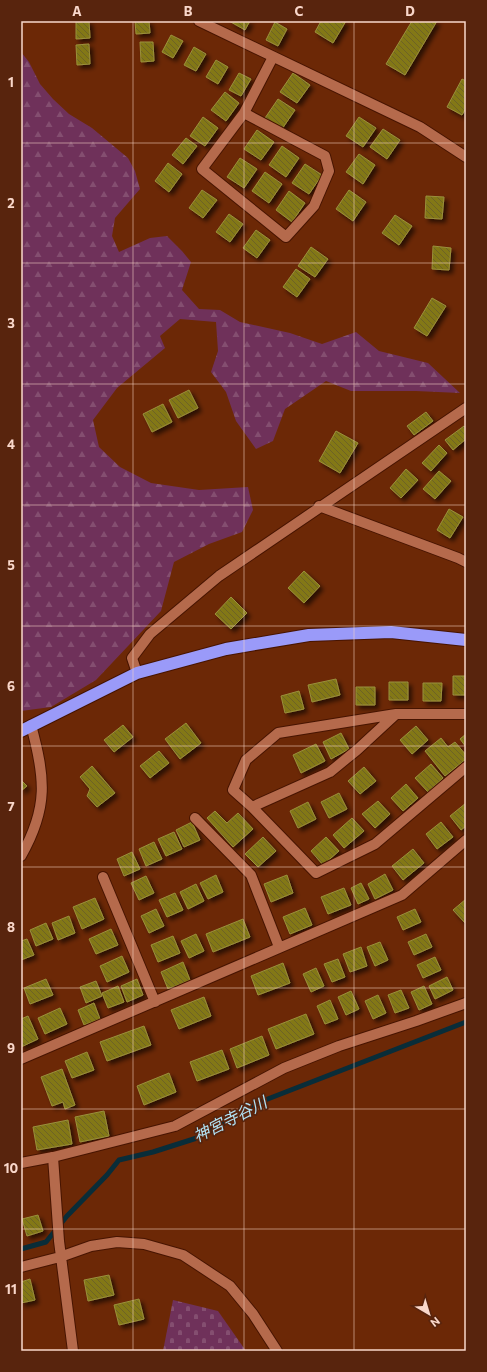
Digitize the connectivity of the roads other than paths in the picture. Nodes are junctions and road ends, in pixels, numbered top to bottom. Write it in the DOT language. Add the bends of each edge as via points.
graph roads {
  1 [pos="199,21"];
  2 [pos="273,57"];
  3 [pos="244,113"];
  4 [pos="466,157"];
  5 [pos="466,408"];
  6 [pos="319,506"];
  7 [pos="466,562"];
  8 [pos="466,640"];
  9 [pos="137,673"];
  10 [pos="396,714"];
  11 [pos="466,714"];
  12 [pos="26,728"];
  13 [pos="466,767"];
  14 [pos="252,807"];
  15 [pos="195,818"];
  16 [pos="466,840"];
  17 [pos="21,856"];
  18 [pos="103,877"];
  19 [pos="279,947"];
  20 [pos="155,1002"];
  21 [pos="466,1003"];
  22 [pos="21,1059"];
  23 [pos="53,1157"];
  24 [pos="21,1163"];
  25 [pos="60,1257"];
  26 [pos="21,1267"];
  27 [pos="73,1351"];
  28 [pos="277,1351"];
  1 -- 2 [label="street"];
  2 -- 3 [label="street"];
  2 -- 4 [label="street" via="420,127"];
  3 -- 3 [label="street" via="202,169 286,237 314,206 329,171 325,156"];
  5 -- 6 [label="street"];
  6 -- 7 [label="street"];
  6 -- 9 [label="street" via="219,576 150,634 132,658"];
  8 -- 9 [label="highway" via="391,632 309,635 226,649"];
  9 -- 12 [label="highway"];
  10 -- 11 [label="street"];
  10 -- 14 [label="street" via="330,772"];
  10 -- 14 [label="street" via="278,733 246,760 233,790"];
  12 -- 17 [label="street" via="38,749 43,785 40,811 31,838"];
  13 -- 14 [label="street" via="375,844 316,873"];
  15 -- 19 [label="street" via="251,875"];
  16 -- 19 [label="street" via="402,895"];
  18 -- 20 [label="street"];
  19 -- 20 [label="street"];
  20 -- 22 [label="street"];
  21 -- 23 [label="street" via="339,1046 284,1068 175,1126"];
  23 -- 24 [label="street"];
  23 -- 25 [label="street"];
  25 -- 26 [label="street"];
  25 -- 27 [label="street"];
  25 -- 28 [label="street" via="91,1246 117,1242 144,1244 182,1255 230,1286 253,1314"];
}
